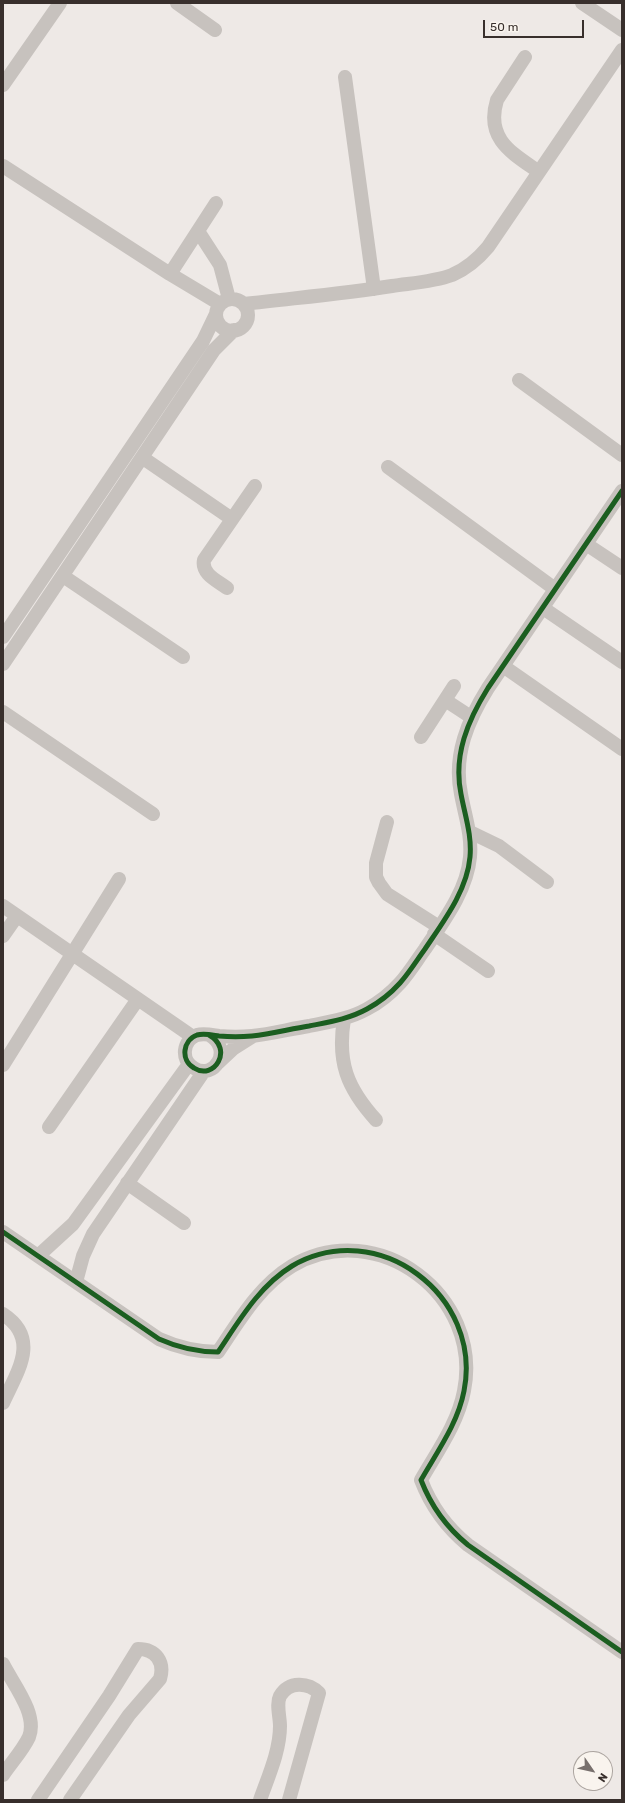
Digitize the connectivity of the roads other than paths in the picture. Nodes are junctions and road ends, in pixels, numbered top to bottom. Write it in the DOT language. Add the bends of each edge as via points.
graph roads {
  1 [pos="60,3"];
  2 [pos="177,3"];
  3 [pos="582,3"];
  4 [pos="215,30"];
  5 [pos="622,30"];
  6 [pos="622,50"];
  7 [pos="525,57"];
  8 [pos="345,77"];
  9 [pos="3,85"];
  10 [pos="3,166"];
  11 [pos="538,172"];
  12 [pos="216,203"];
  13 [pos="198,231"];
  14 [pos="170,274"];
  15 [pos="374,289"];
  16 [pos="244,304"];
  17 [pos="222,306"];
  18 [pos="234,330"];
  19 [pos="518,380"];
  20 [pos="622,455"];
  21 [pos="143,458"];
  22 [pos="388,467"];
  23 [pos="255,486"];
  24 [pos="622,491"];
  25 [pos="90,509"];
  26 [pos="103,517"];
  27 [pos="232,519"];
  28 [pos="586,544"];
  29 [pos="622,568"];
  30 [pos="63,576"];
  31 [pos="227,588"];
  32 [pos="555,590"];
  33 [pos="543,608"];
  34 [pos="3,637"];
  35 [pos="184,657"];
  36 [pos="622,662"];
  37 [pos="3,664"];
  38 [pos="503,666"];
  39 [pos="454,686"];
  40 [pos="445,700"];
  41 [pos="3,712"];
  42 [pos="471,717"];
  43 [pos="421,737"];
  44 [pos="622,749"];
  45 [pos="153,814"];
  46 [pos="387,822"];
  47 [pos="470,832"];
  48 [pos="119,879"];
  49 [pos="547,882"];
  50 [pos="3,906"];
  51 [pos="17,916"];
  52 [pos="437,931"];
  53 [pos="3,936"];
  54 [pos="72,954"];
  55 [pos="488,971"];
  56 [pos="138,1000"];
  57 [pos="344,1019"];
  58 [pos="209,1035"];
  59 [pos="253,1036"];
  60 [pos="193,1037"];
  61 [pos="218,1063"];
  62 [pos="189,1064"];
  63 [pos="3,1065"];
  64 [pos="204,1071"];
  65 [pos="376,1120"];
  66 [pos="49,1127"];
  67 [pos="127,1183"];
  68 [pos="83,1212"];
  69 [pos="184,1223"];
  70 [pos="99,1224"];
  71 [pos="3,1232"];
  72 [pos="38,1256"];
  73 [pos="76,1282"];
  74 [pos="3,1314"];
  75 [pos="3,1403"];
  76 [pos="622,1652"];
  77 [pos="3,1664"];
  78 [pos="3,1775"];
  79 [pos="38,1800"];
  80 [pos="70,1800"];
  81 [pos="260,1800"];
  82 [pos="289,1800"];
  1 -- 9 [label="street"];
  2 -- 4 [label="street"];
  3 -- 5 [label="street"];
  6 -- 11 [label="street"];
  7 -- 11 [label="street" via="497,100 494,108 494,125 505,147"];
  8 -- 15 [label="street"];
  10 -- 14 [label="street"];
  11 -- 15 [label="street" via="488,247 472,263 442,278"];
  12 -- 13 [label="street"];
  13 -- 14 [label="street"];
  13 -- 17 [label="street" via="220,265"];
  14 -- 17 [label="street"];
  15 -- 16 [label="street"];
  16 -- 17 [label="street" via="239,301"];
  16 -- 18 [label="street" via="247,318 243,326"];
  17 -- 18 [label="street" via="219,324"];
  17 -- 25 [label="street" via="203,340"];
  18 -- 21 [label="street" via="214,350"];
  19 -- 20 [label="street"];
  21 -- 26 [label="street"];
  21 -- 27 [label="street"];
  22 -- 32 [label="street"];
  23 -- 27 [label="street"];
  24 -- 28 [label="street"];
  25 -- 26 [label="street"];
  25 -- 34 [label="street"];
  26 -- 30 [label="street"];
  27 -- 31 [label="street" via="205,557 203,564 207,573"];
  28 -- 29 [label="street"];
  28 -- 32 [label="street"];
  30 -- 35 [label="street"];
  30 -- 37 [label="street"];
  32 -- 33 [label="street"];
  33 -- 36 [label="street"];
  33 -- 38 [label="street"];
  38 -- 42 [label="street"];
  38 -- 44 [label="street"];
  39 -- 40 [label="street"];
  40 -- 42 [label="street"];
  40 -- 43 [label="street"];
  41 -- 45 [label="street"];
  42 -- 47 [label="street" via="461,748 459,778"];
  46 -- 52 [label="street" via="376,864 378,883 387,894"];
  47 -- 49 [label="street" via="499,846"];
  47 -- 52 [label="street" via="470,859 465,878 458,896"];
  48 -- 54 [label="street"];
  50 -- 51 [label="street"];
  51 -- 53 [label="street"];
  51 -- 54 [label="street"];
  52 -- 55 [label="street"];
  52 -- 57 [label="street" via="401,982 390,993 367,1009"];
  54 -- 56 [label="street"];
  54 -- 63 [label="street"];
  56 -- 60 [label="street"];
  56 -- 66 [label="street"];
  57 -- 59 [label="street"];
  57 -- 65 [label="street" via="341,1047 345,1074 358,1099"];
  58 -- 59 [label="street"];
  58 -- 60 [label="street"];
  58 -- 61 [label="street" via="220,1047 221,1058"];
  59 -- 61 [label="street" via="234,1048"];
  60 -- 62 [label="street" via="185,1050"];
  61 -- 64 [label="street"];
  62 -- 64 [label="street"];
  62 -- 68 [label="street"];
  64 -- 67 [label="street"];
  67 -- 69 [label="street"];
  67 -- 70 [label="street"];
  68 -- 70 [label="street"];
  68 -- 72 [label="street" via="63,1235"];
  70 -- 73 [label="street" via="87,1245"];
  71 -- 72 [label="street"];
  72 -- 73 [label="street"];
  73 -- 76 [label="street" via="159,1339 194,1351 218,1352 268,1284 293,1266 308,1259 339,1252 363,1252 386,1258 414,1271 438,1291 454,1317 460,1331 466,1361 464,1391 455,1420 421,1480 432,1505 448,1527 468,1545"];
  74 -- 75 [label="street" via="17,1327 24,1345 24,1355"];
  77 -- 78 [label="street" via="29,1711 31,1720 28,1738"];
  79 -- 80 [label="street" via="138,1649 151,1651 160,1660 160,1679 129,1715"];
  81 -- 82 [label="street" via="278,1744 278,1702 288,1688 293,1685 305,1685 320,1693"];
}
